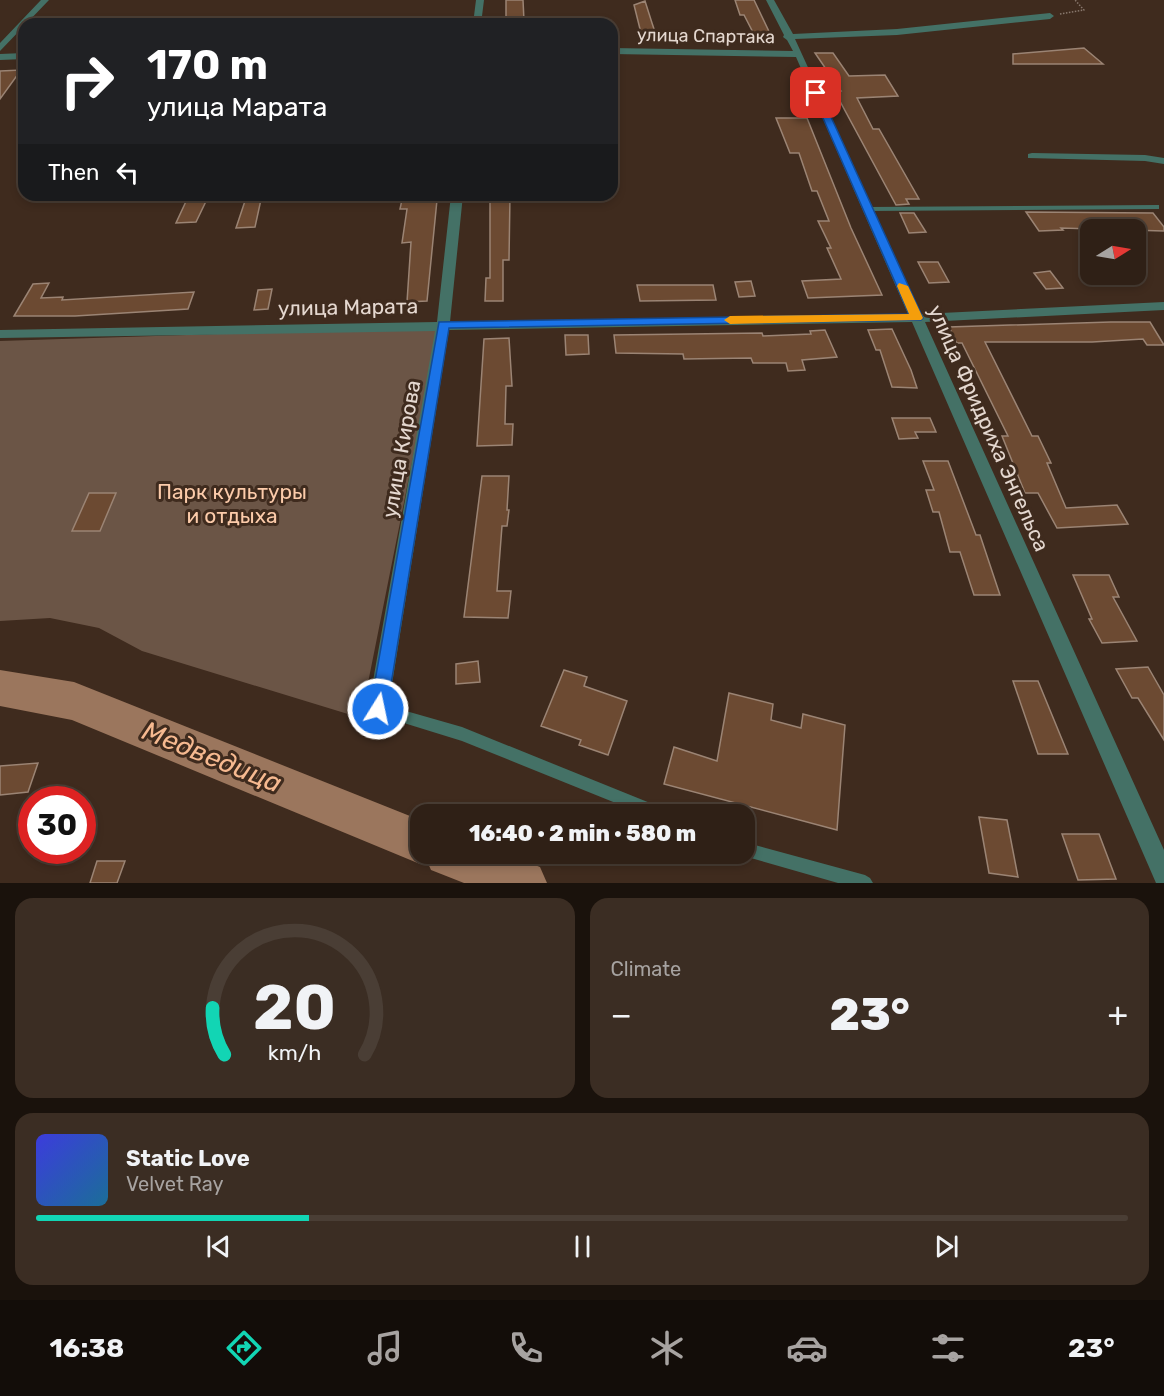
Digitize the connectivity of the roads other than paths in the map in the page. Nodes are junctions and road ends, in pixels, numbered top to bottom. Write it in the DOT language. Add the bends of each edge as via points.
graph roads {
  1 [pos="45,0"];
  2 [pos="480,0"];
  3 [pos="770,0"];
  4 [pos="1050,16"];
  5 [pos="28,18"];
  6 [pos="478,18"];
  7 [pos="18,29"];
  8 [pos="787,37"];
  9 [pos="0,48"];
  10 [pos="618,51"];
  11 [pos="799,54"];
  12 [pos="18,56"];
  13 [pos="0,57"];
  14 [pos="1032,156"];
  15 [pos="1164,161"];
  16 [pos="456,201"];
  17 [pos="1156,207"];
  18 [pos="868,209"];
  19 [pos="1164,306"];
  20 [pos="917,318"];
  21 [pos="443,324"];
  22 [pos="0,334"];
  23 [pos="378,709"];
  24 [pos="635,804"];
  25 [pos="755,852"];
  26 [pos="1164,875"];
  27 [pos="865,883"];
  1 -- 5 [label="street"];
  2 -- 6 [label="street"];
  3 -- 8 [label="street, улица Фридриха Энгельса"];
  4 -- 8 [label="street" via="897,32"];
  7 -- 9 [label="street"];
  8 -- 11 [label="street, улица Фридриха Энгельса"];
  10 -- 11 [label="street, улица Спартака"];
  11 -- 18 [label="street, улица Фридриха Энгельса"];
  12 -- 13 [label="street"];
  14 -- 15 [label="street"];
  16 -- 21 [label="street, улица Кирова"];
  17 -- 18 [label="lane"];
  18 -- 20 [label="street, улица Фридриха Энгельса"];
  19 -- 20 [label="street, улица Марата"];
  20 -- 21 [label="street, улица Марата"];
  20 -- 26 [label="street, улица Фридриха Энгельса"];
  21 -- 22 [label="street, улица Марата"];
  21 -- 23 [label="street, улица Кирова"];
  23 -- 24 [label="lane" via="462,734"];
  25 -- 27 [label="lane"];
}
